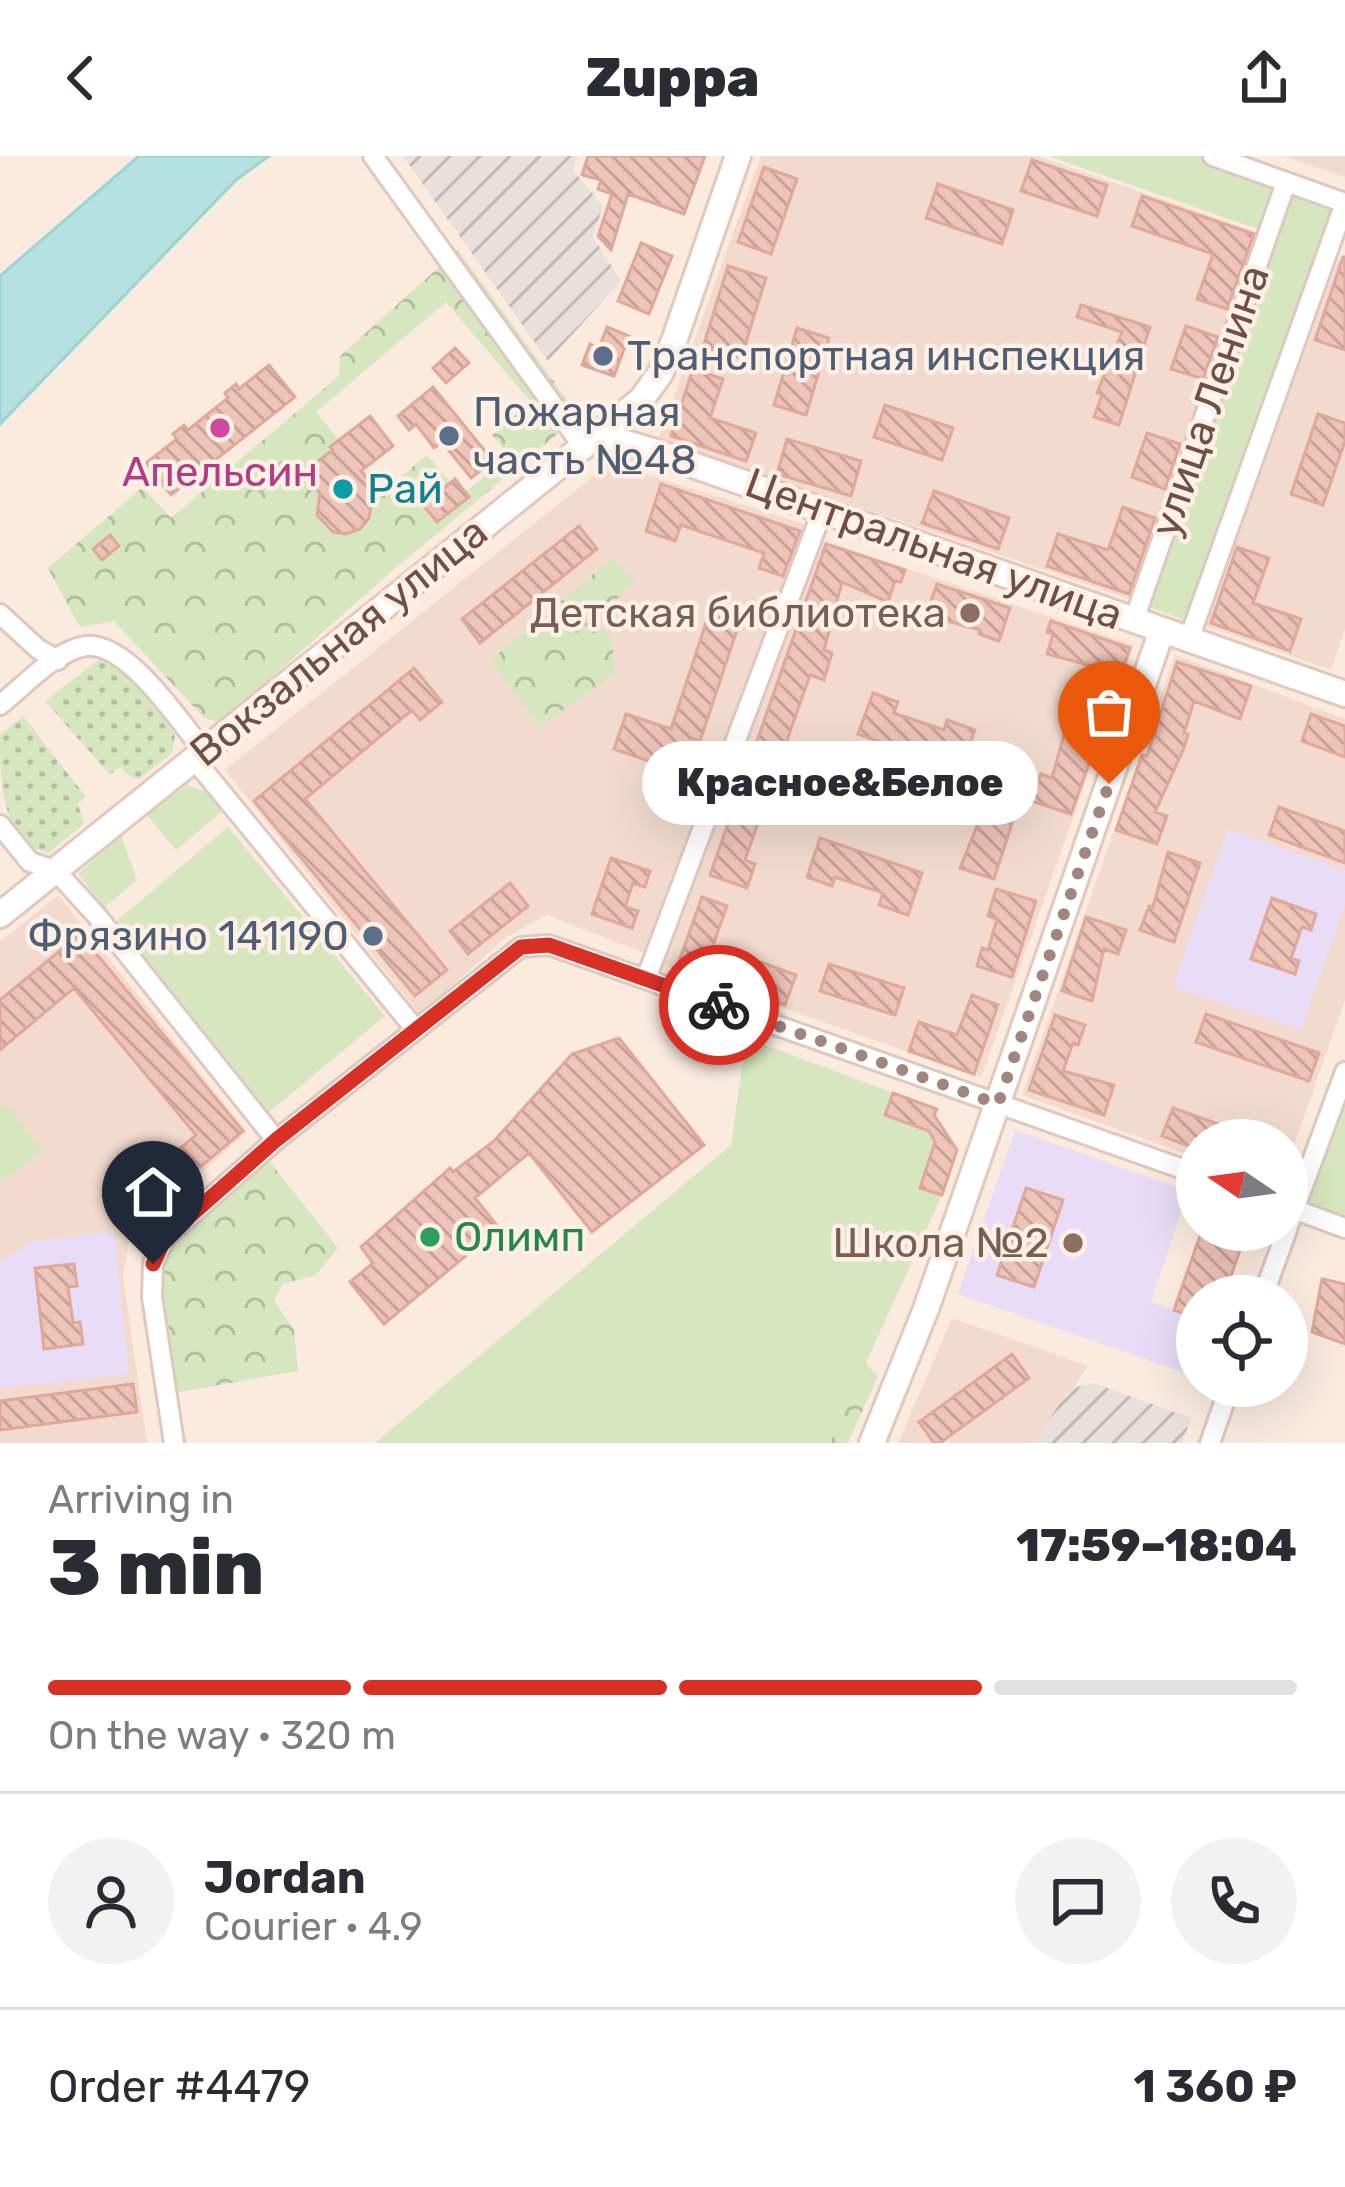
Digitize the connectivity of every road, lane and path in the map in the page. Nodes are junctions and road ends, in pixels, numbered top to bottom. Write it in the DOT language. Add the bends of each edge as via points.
graph roads {
  1 [pos="373,156"];
  2 [pos="737,156"];
  3 [pos="1214,156"];
  4 [pos="1286,182"];
  5 [pos="1345,203"];
  6 [pos="641,400"];
  7 [pos="585,443"];
  8 [pos="650,450"];
  9 [pos="823,509"];
  10 [pos="0,614"];
  11 [pos="1134,620"];
  12 [pos="1162,630"];
  13 [pos="1189,639"];
  14 [pos="58,660"];
  15 [pos="1345,694"];
  16 [pos="1,697"];
  17 [pos="199,755"];
  18 [pos="0,825"];
  19 [pos="55,870"];
  20 [pos="0,915"];
  21 [pos="646,979"];
  22 [pos="416,1030"];
  23 [pos="1345,1072"];
  24 [pos="998,1104"];
  25 [pos="276,1140"];
  26 [pos="1308,1165"];
  27 [pos="1176,1167"];
  28 [pos="1308,1214"];
  29 [pos="1345,1228"];
  30 [pos="1223,1407"];
  31 [pos="174,1443"];
  32 [pos="872,1443"];
  33 [pos="1210,1443"];
  1 -- 7 [label="street"];
  2 -- 6 [label="street, Вокзальная улица" via="674,341"];
  3 -- 4 [label="street"];
  4 -- 5 [label="street"];
  4 -- 11 [label="street, улица Ленина"];
  5 -- 13 [label="street, улица Ленина"];
  6 -- 7 [label="street, Вокзальная улица"];
  6 -- 8 [label="street" via="635,425"];
  7 -- 8 [label="street, Центральная улица"];
  7 -- 17 [label="street, Вокзальная улица"];
  8 -- 9 [label="street, Центральная улица"];
  9 -- 11 [label="street, Центральная улица"];
  9 -- 21 [label="street"];
  10 -- 14 [label="street"];
  11 -- 12 [label="street, Центральная улица"];
  12 -- 13 [label="street, Центральная улица"];
  12 -- 24 [label="street"];
  13 -- 15 [label="street, Центральная улица"];
  14 -- 16 [label="street"];
  14 -- 17 [label="street" via="83,646 124,658"];
  17 -- 19 [label="street, Вокзальная улица"];
  17 -- 22 [label="street"];
  18 -- 19 [label="street" via="30,862"];
  19 -- 20 [label="street, Вокзальная улица"];
  19 -- 25 [label="street"];
  21 -- 22 [label="street" via="534,944 506,956"];
  21 -- 24 [label="street"];
  22 -- 25 [label="street"];
  23 -- 26 [label="street"];
  24 -- 27 [label="street"];
  24 -- 32 [label="street"];
  25 -- 31 [label="street" via="157,1251 152,1297"];
  28 -- 29 [label="street"];
  30 -- 33 [label="street"];
}
